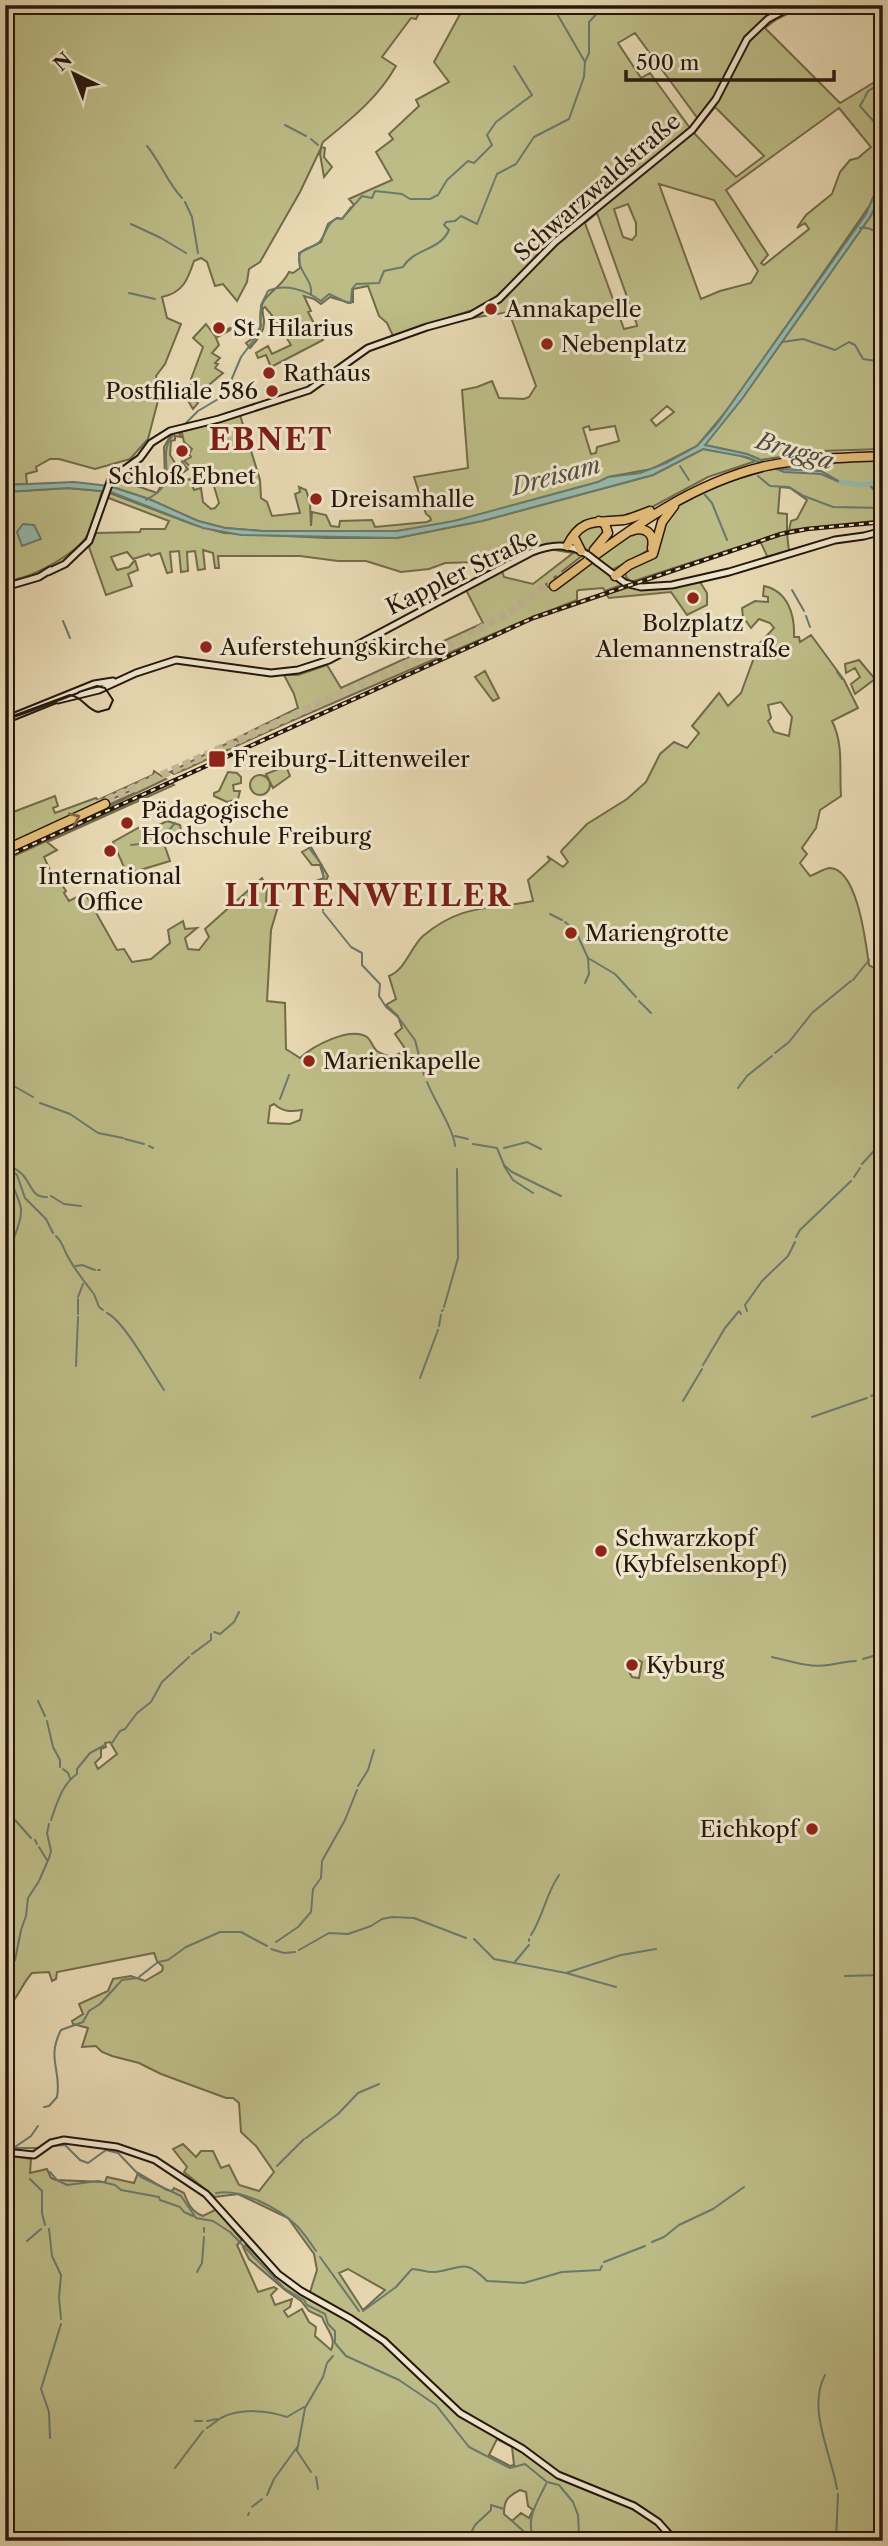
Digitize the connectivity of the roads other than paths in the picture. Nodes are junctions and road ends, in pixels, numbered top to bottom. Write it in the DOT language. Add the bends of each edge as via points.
graph roads {
  1 [pos="794,5"];
  2 [pos="883,454"];
  3 [pos="758,466"];
  4 [pos="685,497"];
  5 [pos="650,511"];
  6 [pos="599,521"];
  7 [pos="883,531"];
  8 [pos="622,536"];
  9 [pos="572,541"];
  10 [pos="594,550"];
  11 [pos="582,551"];
  12 [pos="622,568"];
  13 [pos="563,574"];
  14 [pos="612,574"];
  15 [pos="628,583"];
  16 [pos="554,586"];
  17 [pos="5,587"];
  18 [pos="5,720"];
  19 [pos="105,804"];
  20 [pos="5,850"];
  21 [pos="5,2152"];
  22 [pos="676,2541"];
  1 -- 17 [label="main road, Schwarzwaldstraße" via="747,39 716,99 692,130 555,242 504,295 465,317 368,348 309,390 156,439 108,483 89,541 74,556 61,567"];
  2 -- 3 [label="highway" via="821,454"];
  3 -- 4 [label="highway"];
  3 -- 5 [label="highway" via="695,487"];
  4 -- 8 [label="highway"];
  4 -- 12 [label="highway" via="666,514 653,554"];
  5 -- 6 [label="highway" via="628,519"];
  5 -- 10 [label="highway"];
  6 -- 9 [label="highway" via="588,523"];
  6 -- 10 [label="highway" via="608,533"];
  7 -- 15 [label="main road" via="672,585"];
  8 -- 12 [label="highway" via="645,529 653,543 646,554"];
  8 -- 16 [label="highway"];
  9 -- 11 [label="highway"];
  9 -- 18 [label="main road, Kappler Straße" via="532,552 306,669 267,673 176,660"];
  10 -- 13 [label="highway"];
  11 -- 14 [label="main road, bridge"];
  12 -- 14 [label="highway"];
  12 -- 15 [label="highway"];
  14 -- 15 [label="main road"];
  20 -- 19 [label="highway, one-way"];
  21 -- 22 [label="main road" via="31,2156 64,2140 117,2147 155,2160 206,2194 278,2274 384,2341 460,2413 558,2474 634,2506"];
}
